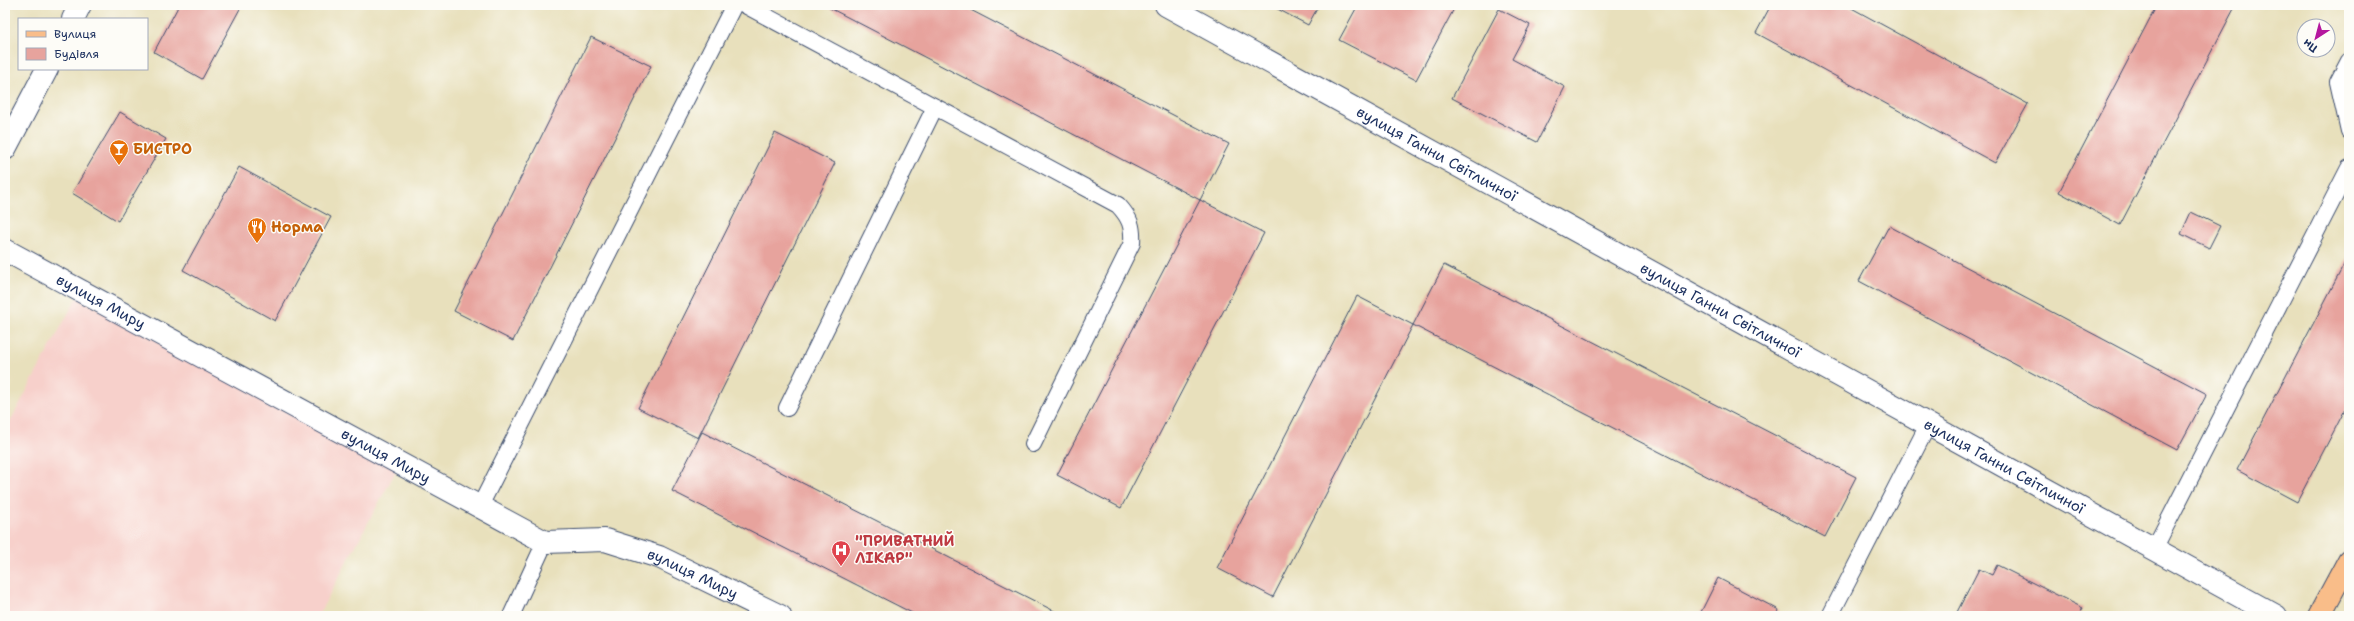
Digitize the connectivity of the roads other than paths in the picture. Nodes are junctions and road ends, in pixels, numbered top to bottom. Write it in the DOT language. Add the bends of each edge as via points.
graph roads {
  1 [pos="80,5"];
  2 [pos="734,5"];
  3 [pos="745,5"];
  4 [pos="1166,5"];
  5 [pos="74,18"];
  6 [pos="2349,61"];
  7 [pos="46,70"];
  8 [pos="935,107"];
  9 [pos="2349,131"];
  10 [pos="5,149"];
  11 [pos="2349,168"];
  12 [pos="5,250"];
  13 [pos="787,408"];
  14 [pos="1928,425"];
  15 [pos="1032,444"];
  16 [pos="479,508"];
  17 [pos="545,542"];
  18 [pos="2154,549"];
  19 [pos="2349,560"];
  20 [pos="511,616"];
  21 [pos="780,616"];
  22 [pos="1830,616"];
  23 [pos="2276,616"];
  24 [pos="2319,616"];
  1 -- 5 [label="street"];
  2 -- 16 [label="lane"];
  3 -- 8 [label="lane"];
  4 -- 14 [label="street, вулиця Ганни Світличної"];
  6 -- 9 [label="lane" via="2338,82"];
  7 -- 10 [label="street"];
  8 -- 13 [label="lane"];
  8 -- 15 [label="lane" via="1118,205 1128,216 1133,227 1132,243"];
  11 -- 18 [label="lane"];
  12 -- 16 [label="street, вулиця Миру"];
  14 -- 18 [label="street, вулиця Ганни Світличної"];
  14 -- 22 [label="lane"];
  16 -- 17 [label="street, вулиця Миру"];
  17 -- 20 [label="lane"];
  17 -- 21 [label="street, вулиця Миру" via="605,540 658,557"];
  18 -- 23 [label="street, вулиця Ганни Світличної"];
  19 -- 24 [label="main road"];
}
